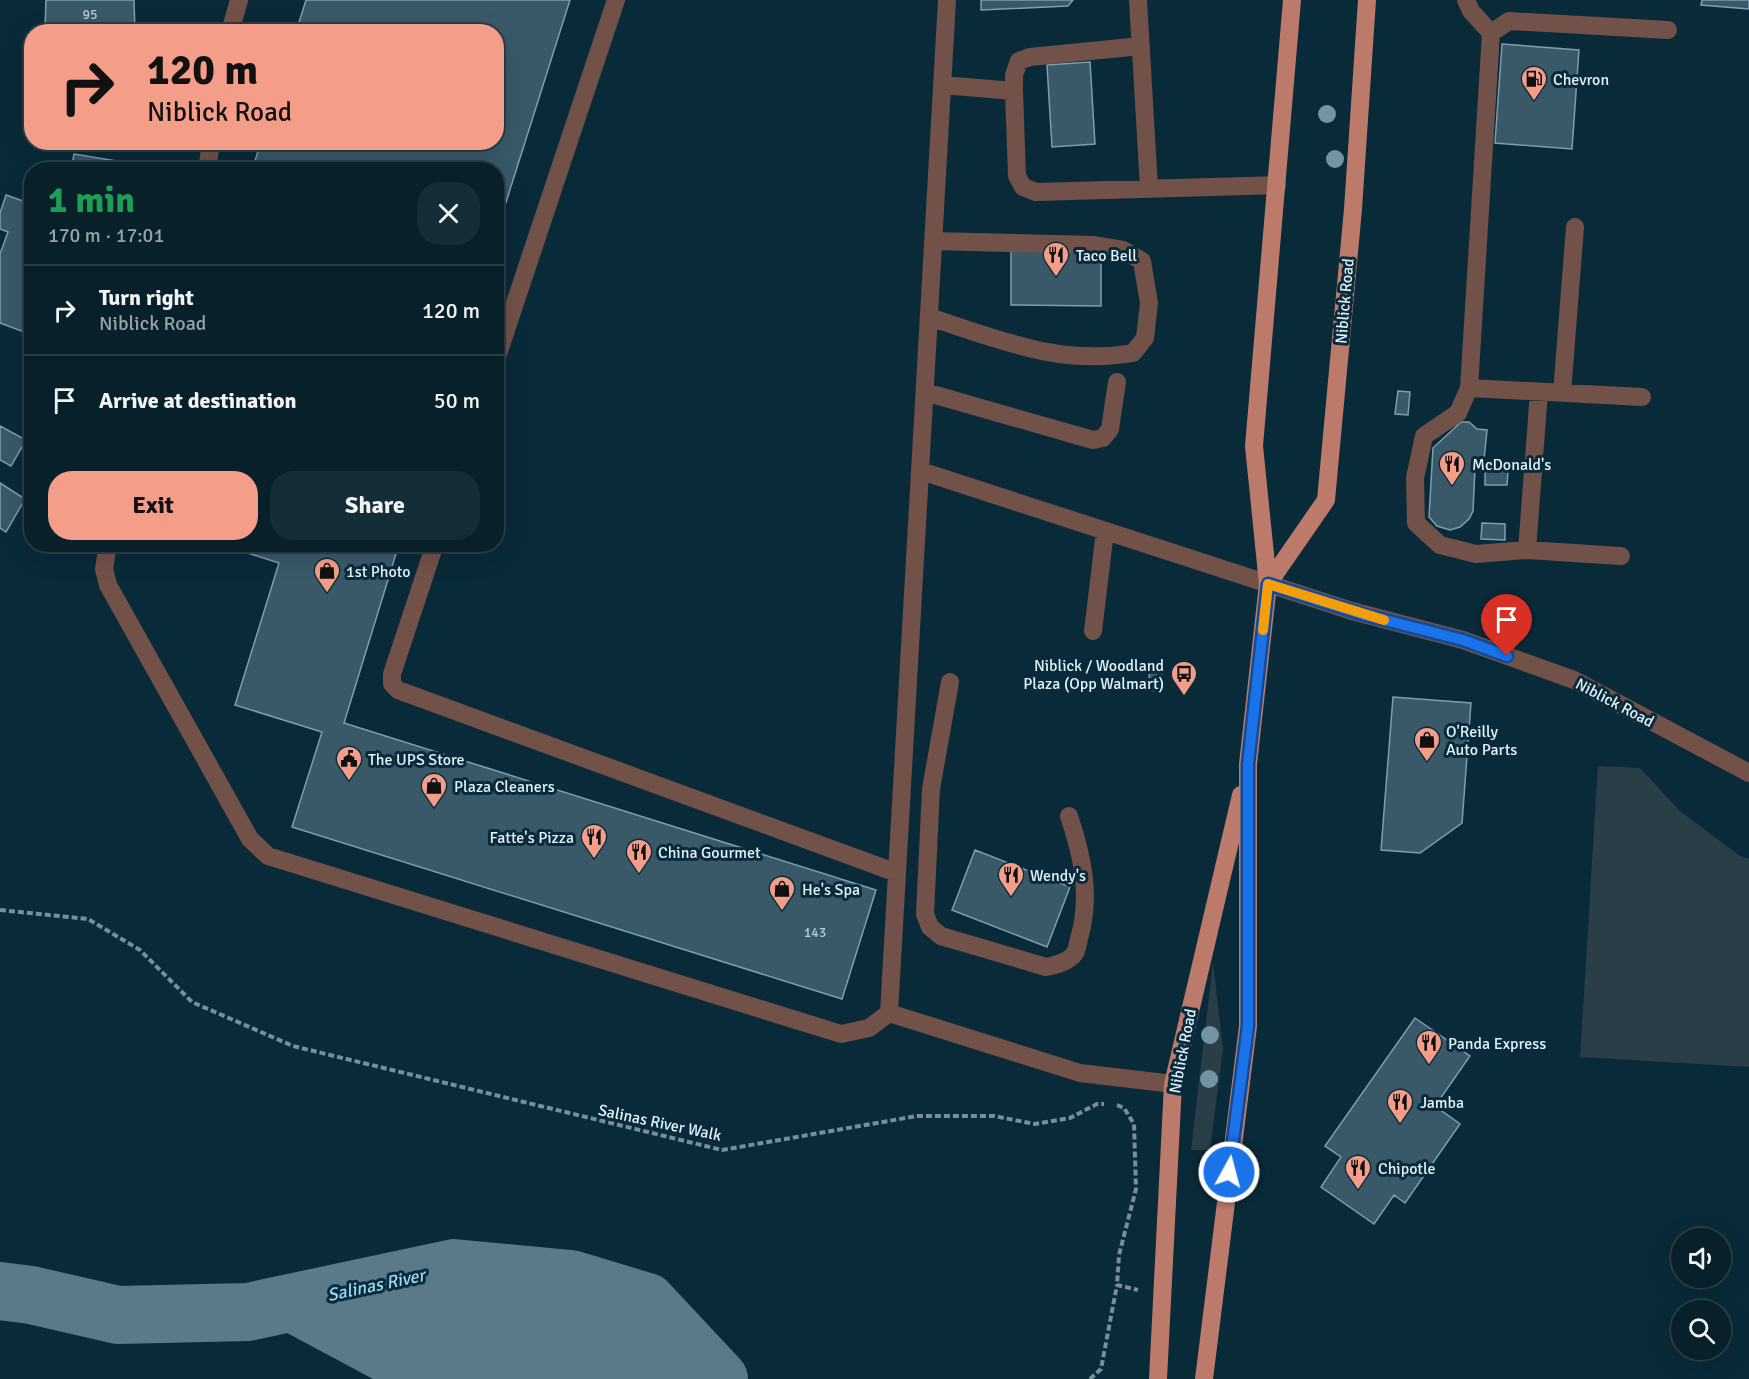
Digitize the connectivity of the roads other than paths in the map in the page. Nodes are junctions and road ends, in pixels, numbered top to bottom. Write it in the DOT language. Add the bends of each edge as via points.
graph roads {
  1 [pos="239,0"];
  2 [pos="616,0"];
  3 [pos="947,0"];
  4 [pos="1138,0"];
  5 [pos="1292,0"];
  6 [pos="1367,0"];
  7 [pos="1466,0"];
  8 [pos="232,24"];
  9 [pos="1668,30"];
  10 [pos="1491,33"];
  11 [pos="1141,46"];
  12 [pos="942,85"];
  13 [pos="1014,91"];
  14 [pos="1277,185"];
  15 [pos="1149,188"];
  16 [pos="1575,226"];
  17 [pos="933,241"];
  18 [pos="929,317"];
  19 [pos="504,336"];
  20 [pos="1117,382"];
  21 [pos="1468,388"];
  22 [pos="925,392"];
  23 [pos="1539,392"];
  24 [pos="1562,393"];
  25 [pos="1642,397"];
  26 [pos="921,471"];
  27 [pos="1105,531"];
  28 [pos="1527,550"];
  29 [pos="107,552"];
  30 [pos="432,552"];
  31 [pos="1621,556"];
  32 [pos="1268,584"];
  33 [pos="1093,631"];
  34 [pos="950,682"];
  35 [pos="1248,764"];
  36 [pos="1749,773"];
  37 [pos="1069,816"];
  38 [pos="897,873"];
  39 [pos="889,1013"];
  40 [pos="1173,1084"];
  41 [pos="1158,1379"];
  42 [pos="1204,1379"];
  1 -- 8 [label="street"];
  2 -- 19 [label="street"];
  3 -- 12 [label="street"];
  4 -- 11 [label="street"];
  5 -- 14 [label="main road, Niblick Road"];
  6 -- 32 [label="main road, Niblick Road" via="1353,209 1326,500"];
  7 -- 10 [label="street"];
  9 -- 10 [label="street" via="1509,21"];
  10 -- 21 [label="street"];
  11 -- 13 [label="street" via="1030,57 1019,61"];
  11 -- 15 [label="street"];
  12 -- 13 [label="street"];
  12 -- 17 [label="street"];
  13 -- 15 [label="street" via="1017,176 1023,188 1036,192"];
  14 -- 15 [label="street"];
  14 -- 32 [label="main road, Niblick Road" via="1254,446"];
  16 -- 24 [label="street"];
  17 -- 18 [label="street"];
  17 -- 18 [label="street" via="1093,245 1123,250 1142,261 1149,303 1145,338 1133,352 1109,357 1040,352"];
  18 -- 22 [label="street"];
  20 -- 22 [label="street" via="1110,429 1103,438 1093,440"];
  21 -- 23 [label="street"];
  21 -- 28 [label="street" via="1458,413 1424,436 1415,478 1416,523 1440,544 1476,554"];
  22 -- 26 [label="street"];
  23 -- 24 [label="street"];
  23 -- 28 [label="street"];
  24 -- 25 [label="street"];
  26 -- 27 [label="street"];
  26 -- 38 [label="street"];
  27 -- 32 [label="street"];
  27 -- 33 [label="street"];
  28 -- 31 [label="street"];
  29 -- 39 [label="street" via="104,569 108,585 250,839 268,856 841,1034 869,1028"];
  30 -- 38 [label="street" via="392,674 393,684 399,690"];
  32 -- 35 [label="main road, Niblick Road"];
  32 -- 36 [label="street, Niblick Road" via="1365,615 1463,640 1574,680"];
  34 -- 37 [label="street" via="930,789 925,914 930,927 941,936 1046,967 1075,954 1086,886 1082,854"];
  35 -- 40 [label="main road, Niblick Road"];
  35 -- 42 [label="main road, Niblick Road" via="1248,1026"];
  38 -- 39 [label="street"];
  39 -- 40 [label="street" via="1080,1073"];
  40 -- 41 [label="main road, Niblick Road"];
}
